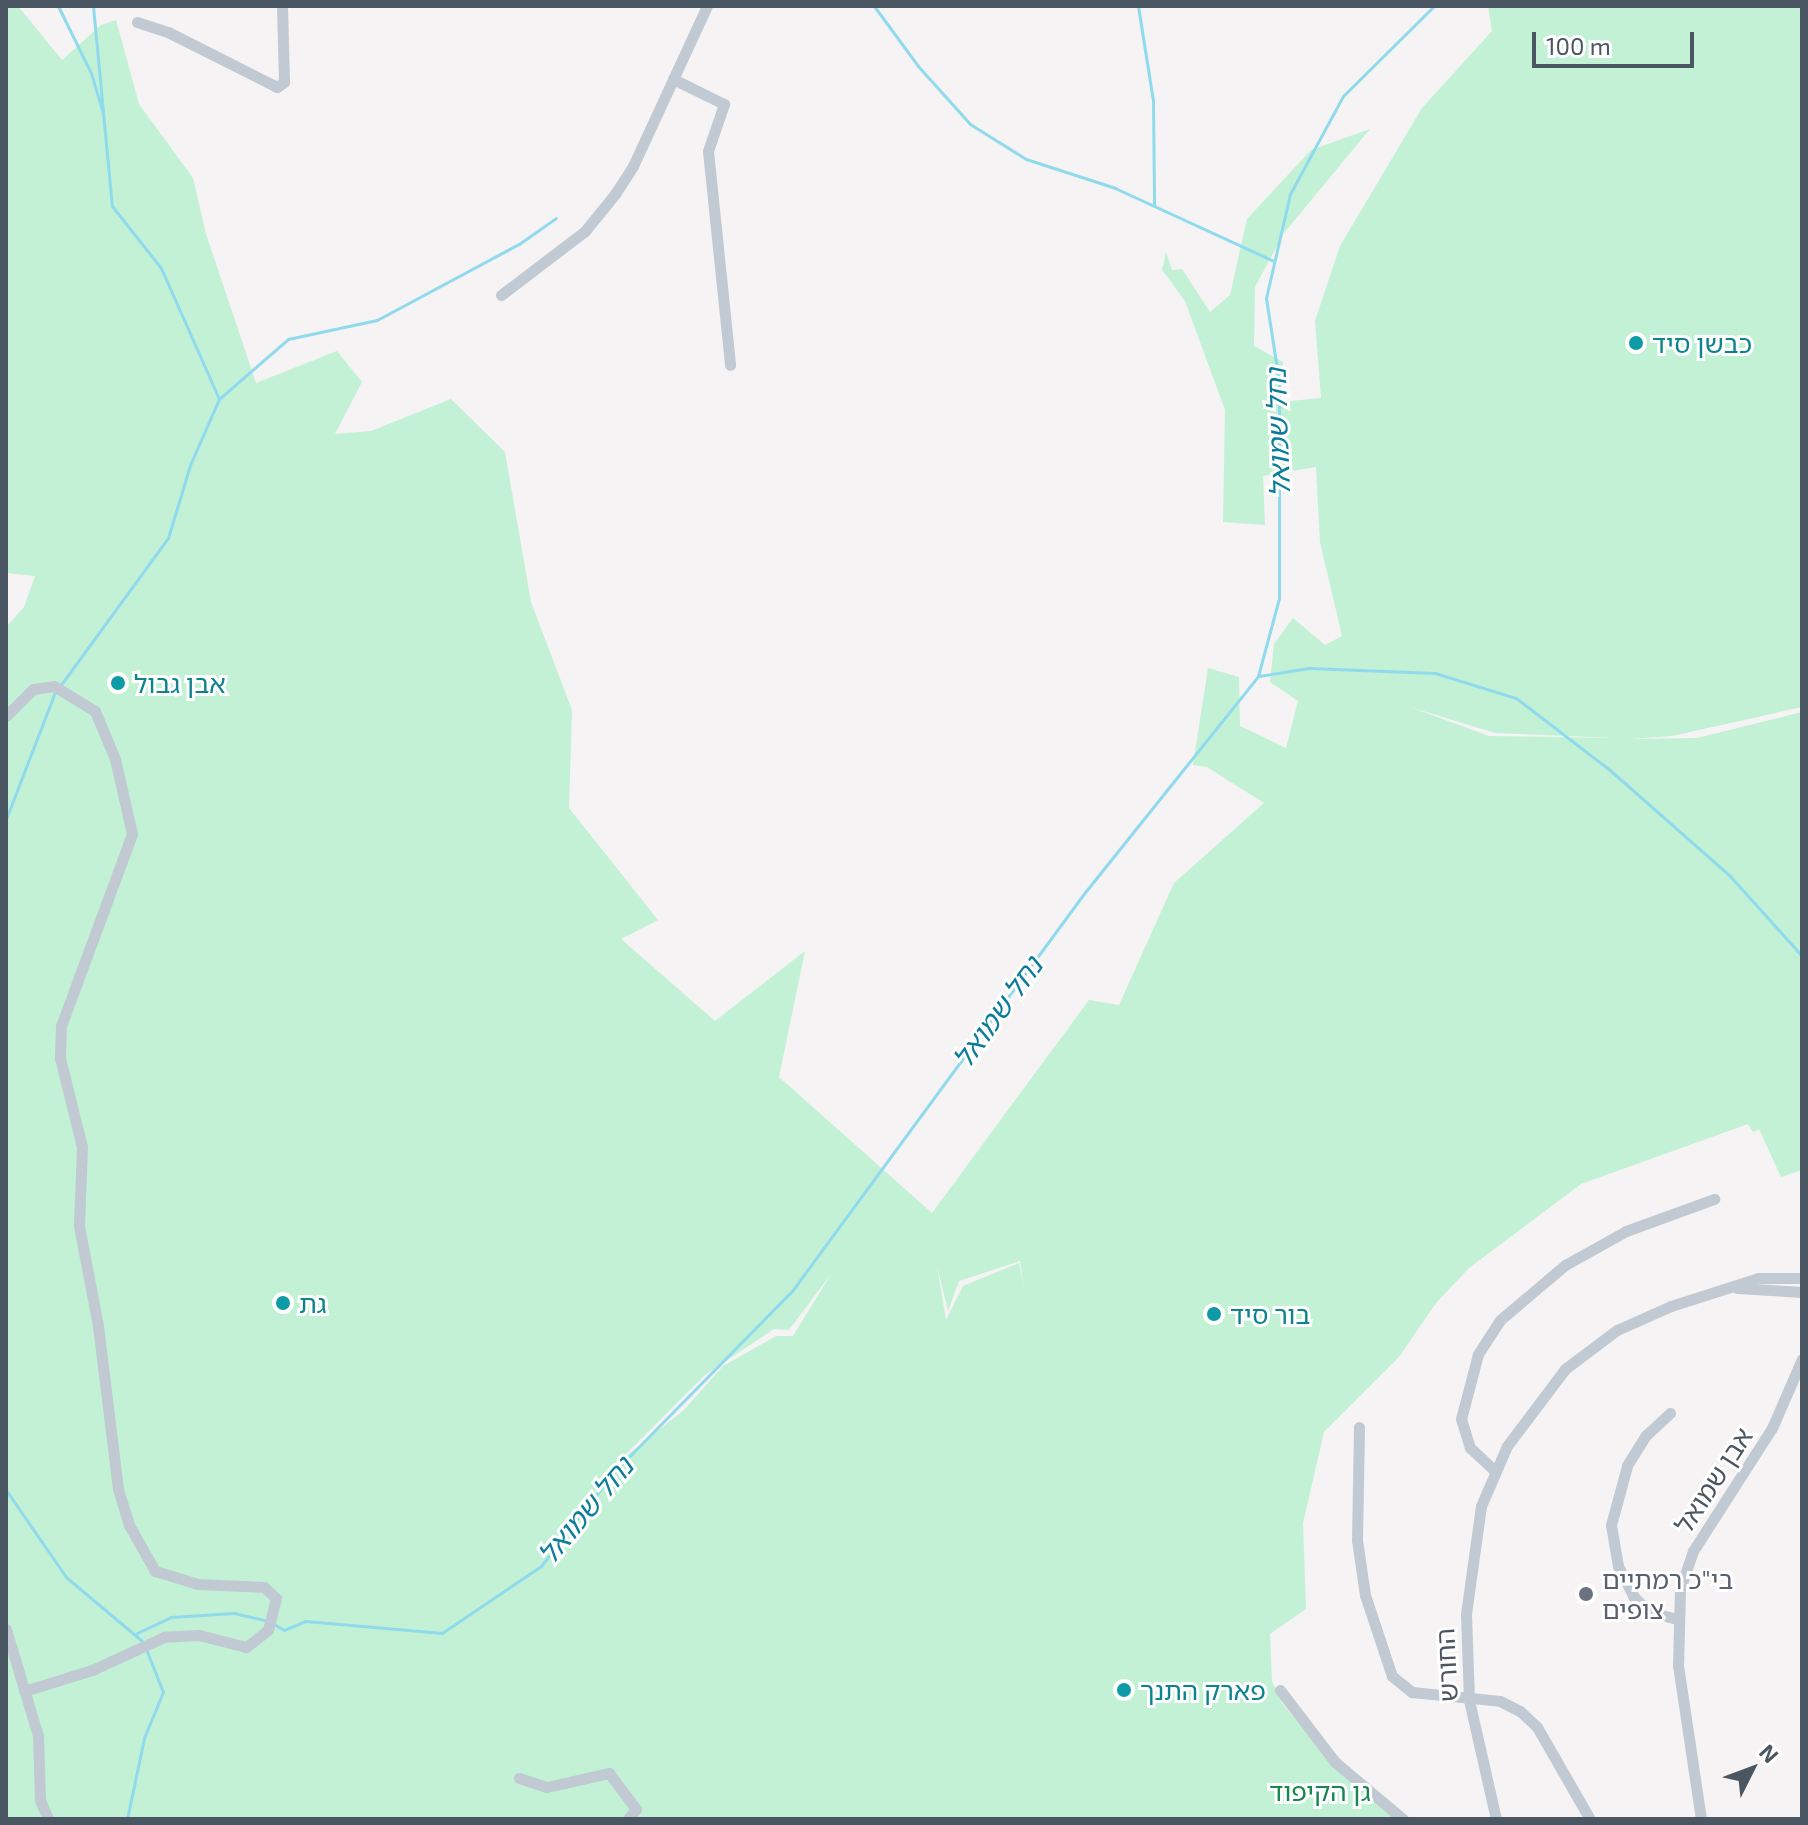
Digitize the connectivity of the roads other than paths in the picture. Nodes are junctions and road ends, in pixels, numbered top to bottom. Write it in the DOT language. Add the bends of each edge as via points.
graph roads {
  1 [pos="282,6"];
  2 [pos="707,6"];
  3 [pos="137,22"];
  4 [pos="673,79"];
  5 [pos="501,295"];
  6 [pos="730,365"];
  7 [pos="6,716"];
  8 [pos="1714,1199"];
  9 [pos="1802,1278"];
  10 [pos="1725,1288"];
  11 [pos="1802,1292"];
  12 [pos="1802,1359"];
  13 [pos="1670,1413"];
  14 [pos="1359,1427"];
  15 [pos="1495,1471"];
  16 [pos="1677,1619"];
  17 [pos="6,1629"];
  18 [pos="1280,1690"];
  19 [pos="24,1691"];
  20 [pos="1469,1700"];
  21 [pos="519,1778"];
  22 [pos="48,1819"];
  23 [pos="628,1819"];
  24 [pos="1403,1819"];
  25 [pos="1496,1819"];
  26 [pos="1590,1819"];
  27 [pos="1701,1819"];
  1 -- 3 [label="street" via="284,75 277,87"];
  2 -- 4 [label="street"];
  4 -- 5 [label="street" via="633,166 604,209 585,231"];
  4 -- 6 [label="street" via="724,104 708,151"];
  7 -- 19 [label="street" via="33,689 54,686 95,711 115,759 132,834 61,1026 60,1058 82,1147 79,1226 98,1326 118,1489 129,1525 155,1571 198,1584 264,1587 276,1598 268,1630 246,1647 199,1635 164,1637 92,1670"];
  8 -- 15 [label="street" via="1626,1231 1565,1265 1494,1327 1468,1380 1461,1419 1470,1448"];
  9 -- 10 [label="street" via="1771,1275"];
  10 -- 11 [label="street"];
  10 -- 15 [label="street, החורש" via="1671,1306 1596,1344 1540,1397"];
  12 -- 16 [label="street, אבן שמואל" via="1776,1420 1693,1551"];
  13 -- 16 [label="street" via="1646,1435 1627,1466 1611,1525 1618,1566 1633,1596 1649,1612"];
  14 -- 20 [label="street" via="1357,1540 1384,1661 1392,1676 1412,1692"];
  15 -- 20 [label="street, החורש" via="1481,1506 1466,1614"];
  16 -- 27 [label="street, אבן שמואל" via="1683,1719"];
  17 -- 19 [label="street"];
  18 -- 24 [label="street" via="1335,1762"];
  19 -- 22 [label="street" via="38,1736 40,1800"];
  20 -- 25 [label="street, החורש"];
  20 -- 26 [label="street" via="1500,1701 1527,1717"];
  21 -- 23 [label="street" via="547,1787 609,1773 636,1809"];
}
